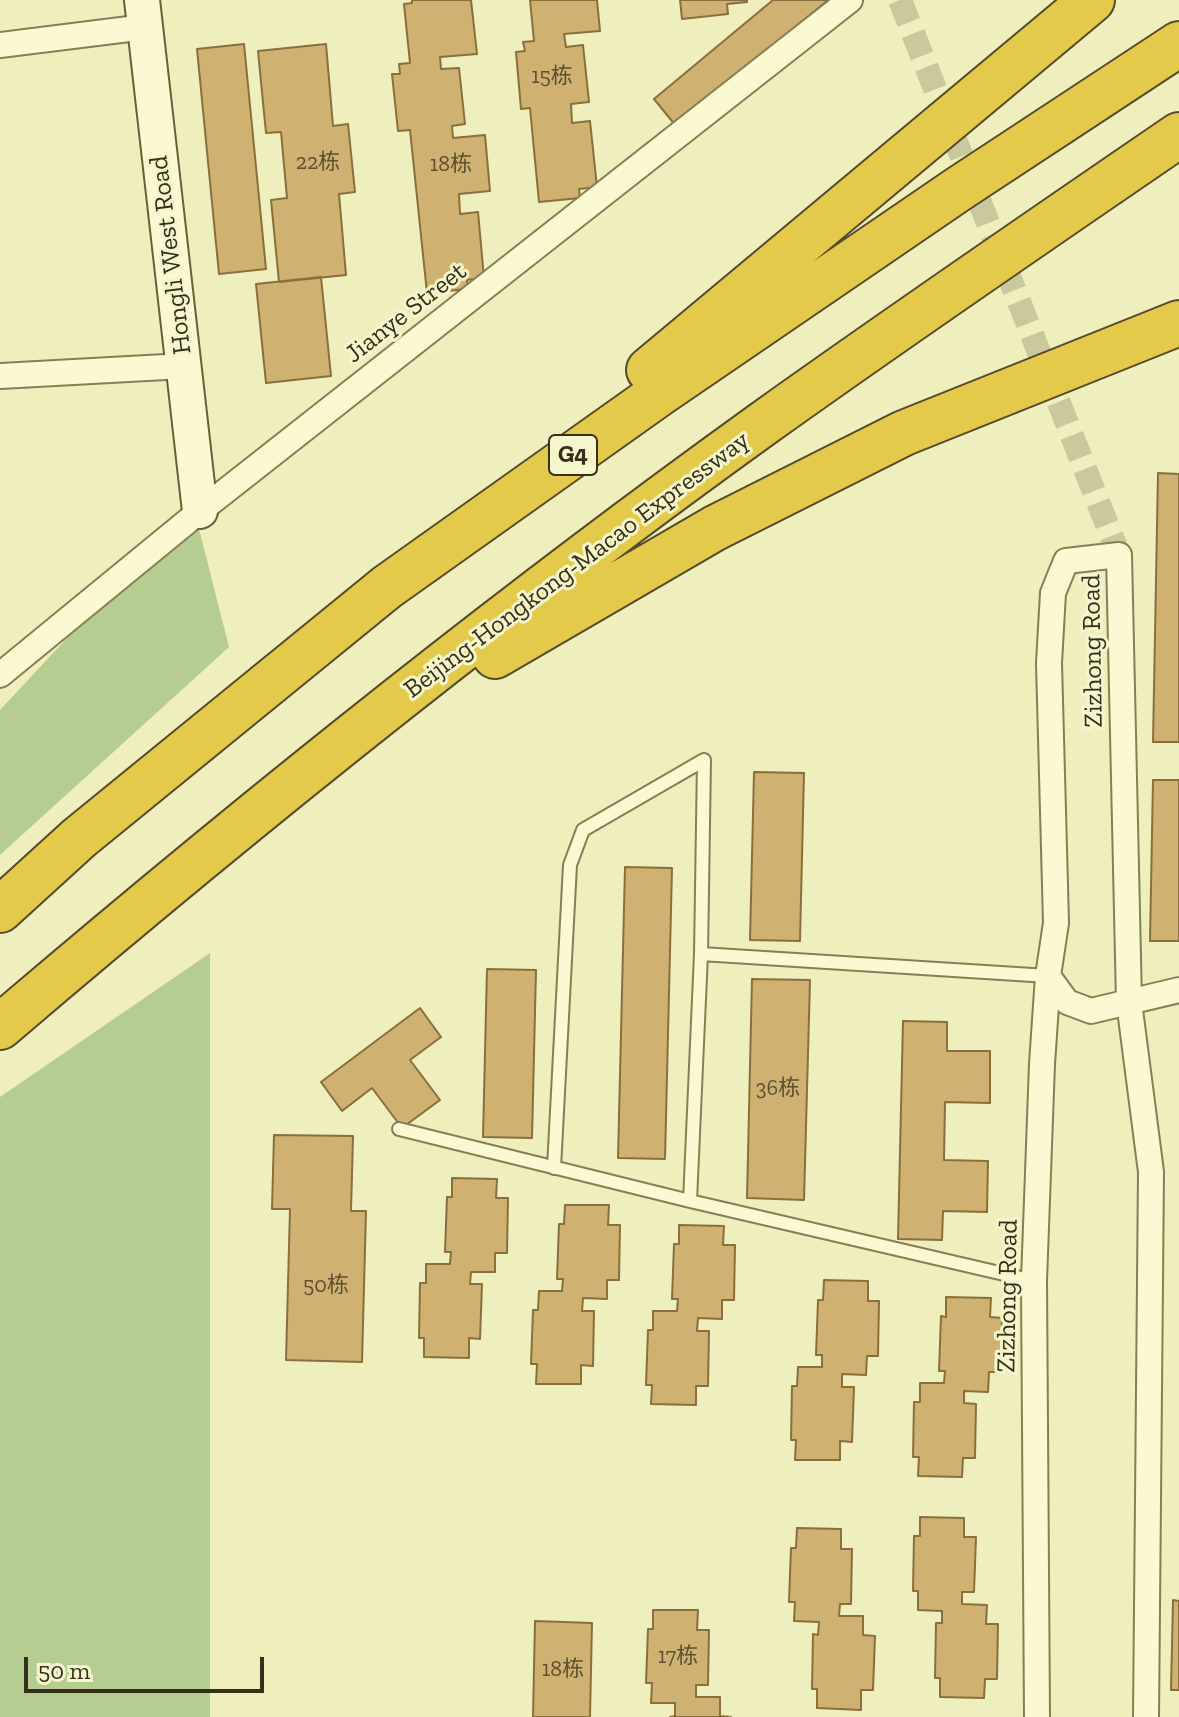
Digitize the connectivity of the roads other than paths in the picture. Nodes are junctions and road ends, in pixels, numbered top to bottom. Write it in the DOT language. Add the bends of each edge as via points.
graph roads {
  1 [pos="850,0"];
  2 [pos="1092,0"];
  3 [pos="144,14"];
  4 [pos="1179,44"];
  5 [pos="0,45"];
  6 [pos="1179,135"];
  7 [pos="1179,323"];
  8 [pos="184,366"];
  9 [pos="0,376"];
  10 [pos="200,511"];
  11 [pos="387,587"];
  12 [pos="0,675"];
  13 [pos="312,768"];
  14 [pos="0,910"];
  15 [pos="701,954"];
  16 [pos="1048,976"];
  17 [pos="1179,990"];
  18 [pos="1129,1002"];
  19 [pos="0,1027"];
  20 [pos="399,1129"];
  21 [pos="554,1168"];
  22 [pos="690,1201"];
  23 [pos="1034,1281"];
  24 [pos="1035,1716"];
  25 [pos="1053,1717"];
  26 [pos="1146,1717"];
  1 -- 10 [label="street, Jianye Street"];
  2 -- 11 [label="highway"];
  3 -- 5 [label="street"];
  3 -- 8 [label="main road, Hongli West Road"];
  4 -- 11 [label="highway, G4" via="660,393"];
  6 -- 13 [label="highway, Beijing-Hongkong-Macao Expressway" via="761,425"];
  7 -- 13 [label="highway" via="904,433 802,483 560,616"];
  8 -- 9 [label="street"];
  8 -- 10 [label="main road, Hongli West Road"];
  10 -- 12 [label="street, Jianye Street"];
  11 -- 14 [label="highway, G4" via="79,838"];
  13 -- 19 [label="highway, Beijing-Hongkong-Macao Expressway"];
  15 -- 16 [label="lane"];
  15 -- 21 [label="lane" via="704,760 583,830 570,865"];
  15 -- 22 [label="lane"];
  16 -- 18 [label="street" via="1067,1002 1091,1011"];
  16 -- 18 [label="street, Zizhong Road" via="1056,923 1049,663 1053,593 1066,561 1119,555"];
  16 -- 23 [label="street, Zizhong Road"];
  17 -- 18 [label="street"];
  18 -- 26 [label="street, Zizhong Road" via="1151,1172"];
  20 -- 21 [label="lane"];
  21 -- 22 [label="lane"];
  22 -- 23 [label="lane"];
  23 -- 24 [label="street, Zizhong Road"];
  24 -- 25 [label="street"];
}
